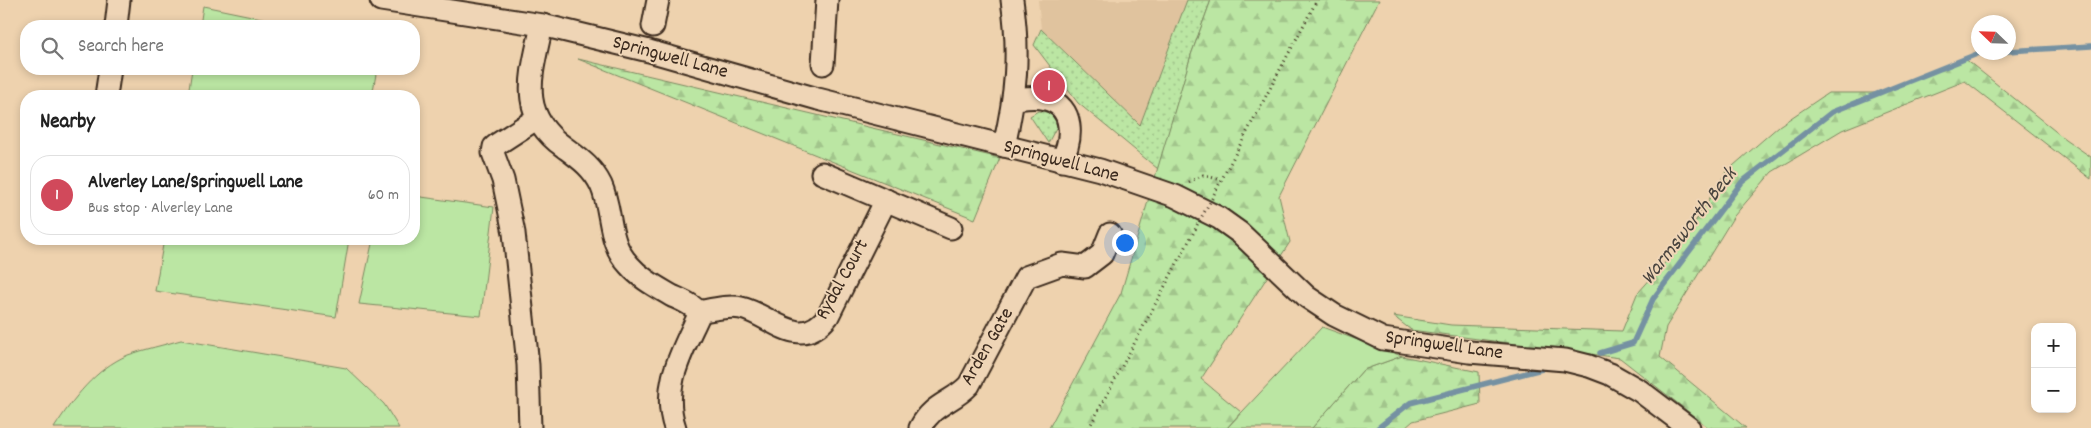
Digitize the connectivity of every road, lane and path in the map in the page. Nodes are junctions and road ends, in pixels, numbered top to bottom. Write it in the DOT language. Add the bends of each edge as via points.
graph roads {
  1 [pos="120,0"];
  2 [pos="382,0"];
  3 [pos="658,0"];
  4 [pos="827,0"];
  5 [pos="1012,0"];
  6 [pos="1317,0"];
  7 [pos="117,20"];
  8 [pos="542,25"];
  9 [pos="653,26"];
  10 [pos="823,64"];
  11 [pos="109,75"];
  12 [pos="107,90"];
  13 [pos="1015,99"];
  14 [pos="536,119"];
  15 [pos="1004,146"];
  16 [pos="1061,161"];
  17 [pos="822,173"];
  18 [pos="1221,180"];
  19 [pos="1175,196"];
  20 [pos="886,200"];
  21 [pos="952,228"];
  22 [pos="1110,234"];
  23 [pos="698,312"];
  24 [pos="530,428"];
  25 [pos="675,428"];
  26 [pos="920,428"];
  27 [pos="1089,428"];
  28 [pos="1689,428"];
  1 -- 7 [label="street"];
  2 -- 8 [label="street, Springwell Lane"];
  3 -- 9 [label="street"];
  4 -- 10 [label="street"];
  5 -- 13 [label="street" via="1016,31"];
  6 -- 18 [label="path"];
  8 -- 14 [label="street" via="531,83"];
  8 -- 15 [label="street, Springwell Lane"];
  11 -- 12 [label="street"];
  13 -- 15 [label="street"];
  13 -- 16 [label="street" via="1044,98 1064,110 1070,130 1068,146"];
  14 -- 23 [label="street" via="551,138 587,163 595,173 607,204 614,244 629,266 652,285"];
  14 -- 24 [label="street" via="494,147 493,153 504,180 514,233 528,364"];
  15 -- 16 [label="street, Springwell Lane"];
  16 -- 19 [label="street, Springwell Lane" via="1100,170"];
  17 -- 20 [label="street"];
  18 -- 19 [label="path" via="1203,175 1191,180"];
  18 -- 27 [label="path, bridge"];
  19 -- 28 [label="street, Springwell Lane" via="1220,218 1240,232 1307,297 1334,316 1375,336 1415,346 1565,360 1589,366 1640,391"];
  20 -- 21 [label="street"];
  20 -- 23 [label="street, Rydal Court" via="828,316 815,328 796,333 740,308"];
  22 -- 26 [label="street, Arden Gate" via="1102,254 1085,267 1062,264 1026,278 969,386 931,411"];
  23 -- 25 [label="street" via="671,378 669,396"];
}
